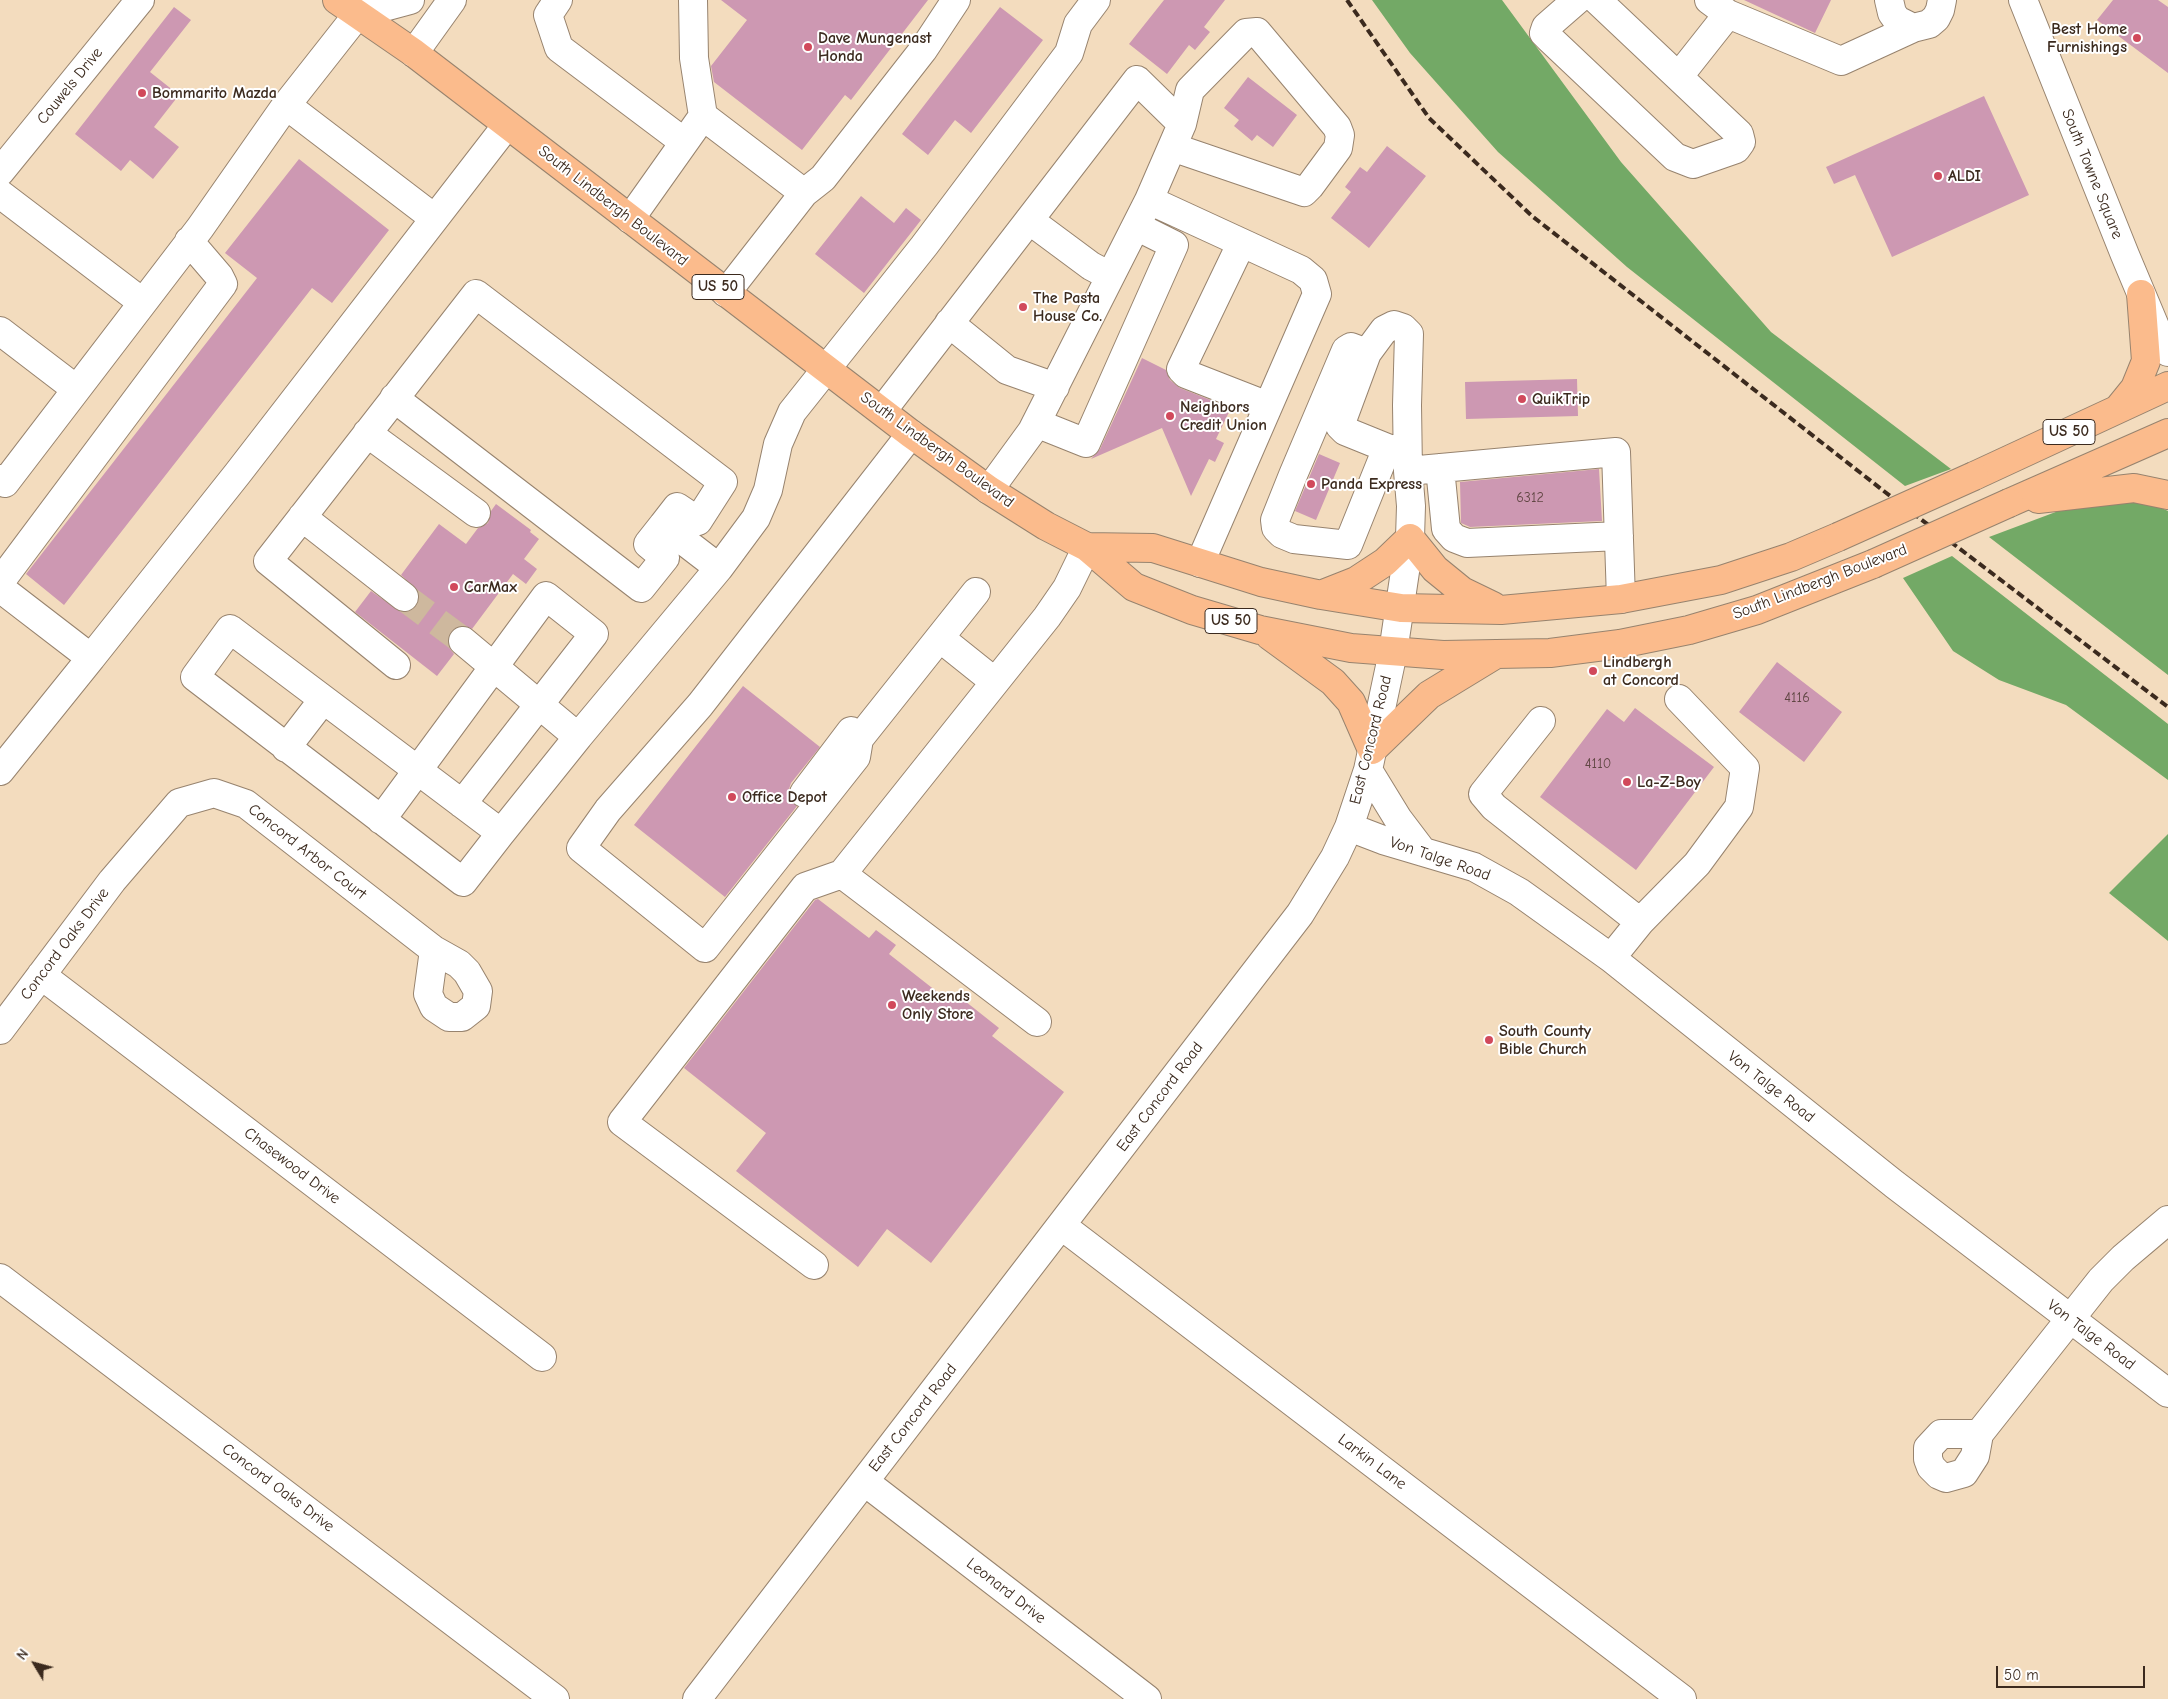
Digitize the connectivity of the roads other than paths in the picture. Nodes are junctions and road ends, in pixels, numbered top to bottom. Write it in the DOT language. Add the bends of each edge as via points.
graph roads {
  1 [pos="140,0"];
  2 [pos="410,0"];
  3 [pos="452,0"];
  4 [pos="558,0"];
  5 [pos="693,0"];
  6 [pos="956,0"];
  7 [pos="1096,0"];
  8 [pos="1577,0"];
  9 [pos="1597,0"];
  10 [pos="1890,0"];
  11 [pos="1942,0"];
  12 [pos="2023,0"];
  13 [pos="348,7"];
  14 [pos="1719,7"];
  15 [pos="1912,28"];
  16 [pos="414,54"];
  17 [pos="1679,76"];
  18 [pos="286,105"];
  19 [pos="702,116"];
  20 [pos="507,125"];
  21 [pos="1177,136"];
  22 [pos="684,142"];
  23 [pos="0,172"];
  24 [pos="804,193"];
  25 [pos="0,194"];
  26 [pos="1149,200"];
  27 [pos="434,218"];
  28 [pos="630,219"];
  29 [pos="1029,220"];
  30 [pos="1136,226"];
  31 [pos="189,241"];
  32 [pos="1241,244"];
  33 [pos="1110,276"];
  34 [pos="726,293"];
  35 [pos="2141,294"];
  36 [pos="142,302"];
  37 [pos="949,323"];
  38 [pos="0,331"];
  39 [pos="2166,350"];
  40 [pos="1367,353"];
  41 [pos="826,369"];
  42 [pos="1055,387"];
  43 [pos="76,389"];
  44 [pos="2167,390"];
  45 [pos="394,398"];
  46 [pos="1268,406"];
  47 [pos="2118,409"];
  48 [pos="882,411"];
  49 [pos="1036,423"];
  50 [pos="367,433"];
  51 [pos="2168,433"];
  52 [pos="911,434"];
  53 [pos="1401,457"];
  54 [pos="1440,468"];
  55 [pos="0,479"];
  56 [pos="989,490"];
  57 [pos="2168,495"];
  58 [pos="2009,503"];
  59 [pos="476,513"];
  60 [pos="302,517"];
  61 [pos="662,525"];
  62 [pos="1619,536"];
  63 [pos="1410,538"];
  64 [pos="1087,547"];
  65 [pos="1200,563"];
  66 [pos="718,568"];
  67 [pos="0,582"];
  68 [pos="0,588"];
  69 [pos="976,592"];
  70 [pos="1322,595"];
  71 [pos="404,597"];
  72 [pos="1621,599"];
  73 [pos="1401,608"];
  74 [pos="1501,610"];
  75 [pos="1260,630"];
  76 [pos="944,633"];
  77 [pos="463,641"];
  78 [pos="1393,652"];
  79 [pos="1493,656"];
  80 [pos="91,658"];
  81 [pos="396,664"];
  82 [pos="493,666"];
  83 [pos="1000,676"];
  84 [pos="1679,699"];
  85 [pos="323,700"];
  86 [pos="539,704"];
  87 [pos="1541,720"];
  88 [pos="855,735"];
  89 [pos="578,737"];
  90 [pos="286,748"];
  91 [pos="1370,760"];
  92 [pos="0,771"];
  93 [pos="418,772"];
  94 [pos="804,794"];
  95 [pos="462,804"];
  96 [pos="382,820"];
  97 [pos="1349,827"];
  98 [pos="501,833"];
  99 [pos="1423,852"];
  100 [pos="842,874"];
  101 [pos="112,881"];
  102 [pos="1640,922"];
  103 [pos="434,950"];
  104 [pos="1611,958"];
  105 [pos="41,976"];
  106 [pos="1037,1022"];
  107 [pos="0,1030"];
  108 [pos="2168,1220"];
  109 [pos="1062,1226"];
  110 [pos="814,1265"];
  111 [pos="0,1278"];
  112 [pos="2070,1319"];
  113 [pos="542,1357"];
  114 [pos="2168,1393"];
  115 [pos="1979,1434"];
  116 [pos="865,1482"];
  117 [pos="555,1699"];
  118 [pos="697,1699"];
  119 [pos="1147,1699"];
  120 [pos="1682,1699"];
  1 -- 23 [label="street, Couwels Drive"];
  2 -- 13 [label="street"];
  3 -- 16 [label="street"];
  4 -- 22 [label="street" via="548,15 559,48"];
  5 -- 19 [label="street" via="694,58"];
  6 -- 24 [label="street" via="923,50 823,178"];
  7 -- 41 [label="street" via="1078,24 1068,53 924,246"];
  8 -- 17 [label="street" via="1546,27 1544,33 1549,38 1676,157 1692,164 1736,150 1741,142 1739,134"];
  9 -- 17 [label="street"];
  10 -- 15 [label="street" via="1897,20"];
  11 -- 15 [label="street" via="1936,18 1930,24"];
  12 -- 35 [label="street, South Towne Square"];
  13 -- 16 [label="main road, South Lindbergh Boulevard / US 50"];
  13 -- 18 [label="street"];
  14 -- 15 [label="street" via="1841,62"];
  14 -- 17 [label="street"];
  16 -- 20 [label="main road, South Lindbergh Boulevard / US 50"];
  18 -- 27 [label="street"];
  18 -- 31 [label="street"];
  19 -- 22 [label="street"];
  19 -- 24 [label="street"];
  20 -- 27 [label="street"];
  20 -- 28 [label="main road, South Lindbergh Boulevard / US 50"];
  21 -- 21 [label="street" via="1190,90 1246,33 1257,32 1337,127 1340,135 1338,148 1304,192"];
  21 -- 26 [label="street"];
  21 -- 29 [label="street" via="1137,80"];
  22 -- 28 [label="street"];
  24 -- 34 [label="street"];
  25 -- 36 [label="street"];
  26 -- 30 [label="street"];
  26 -- 32 [label="street"];
  27 -- 80 [label="street"];
  28 -- 34 [label="main road, South Lindbergh Boulevard / US 50"];
  29 -- 33 [label="street" via="1091,266"];
  29 -- 37 [label="street"];
  30 -- 33 [label="street"];
  30 -- 49 [label="street" via="1174,245 1086,443"];
  31 -- 36 [label="street"];
  31 -- 67 [label="street" via="223,284"];
  32 -- 46 [label="street" via="1301,270 1312,280 1317,294"];
  32 -- 46 [label="street" via="1181,369 1186,374"];
  33 -- 42 [label="street"];
  34 -- 41 [label="main road, South Lindbergh Boulevard / US 50"];
  35 -- 39 [label="street, South Towne Square"];
  35 -- 47 [label="main road" via="2146,361 2135,388"];
  36 -- 43 [label="street"];
  37 -- 42 [label="street" via="1007,370"];
  37 -- 48 [label="street"];
  38 -- 43 [label="street"];
  39 -- 44 [label="street, South Towne Square"];
  40 -- 53 [label="street" via="1340,426"];
  40 -- 53 [label="street, East Concord Road" via="1384,330 1394,325 1409,334 1407,405"];
  40 -- 53 [label="street" via="1351,347 1346,350 1275,520 1276,528 1287,537 1348,545"];
  41 -- 48 [label="main road, South Lindbergh Boulevard / US 50"];
  41 -- 66 [label="street" via="792,412 778,444 768,490 756,518"];
  42 -- 49 [label="street"];
  43 -- 55 [label="street" via="5,483"];
  44 -- 47 [label="main road, South Lindbergh Boulevard / US 50"];
  45 -- 50 [label="street"];
  45 -- 61 [label="street" via="641,588 665,558 648,544"];
  45 -- 61 [label="street" via="476,294 723,482 698,521 677,507"];
  46 -- 65 [label="street"];
  47 -- 72 [label="main road, South Lindbergh Boulevard / US 50, bridge" via="1791,557 1721,580"];
  48 -- 52 [label="main road, South Lindbergh Boulevard / US 50"];
  49 -- 56 [label="street"];
  50 -- 59 [label="street"];
  50 -- 60 [label="street"];
  51 -- 58 [label="main road, South Lindbergh Boulevard / US 50"];
  52 -- 56 [label="main road, South Lindbergh Boulevard / US 50"];
  52 -- 88 [label="street" via="700,705 608,810 582,848 705,948 856,757"];
  53 -- 54 [label="street"];
  53 -- 63 [label="street, East Concord Road" via="1411,506"];
  54 -- 62 [label="street" via="1446,529 1454,538 1467,542"];
  54 -- 62 [label="street" via="1616,452"];
  56 -- 64 [label="main road, South Lindbergh Boulevard / US 50"];
  57 -- 58 [label="main road" via="2134,488"];
  58 -- 79 [label="main road, South Lindbergh Boulevard / US 50, bridge" via="1873,564 1757,610 1688,630 1620,644"];
  60 -- 71 [label="street"];
  60 -- 81 [label="street" via="268,561"];
  61 -- 66 [label="street"];
  62 -- 72 [label="street"];
  63 -- 70 [label="main road" via="1384,562 1356,581"];
  63 -- 73 [label="street, East Concord Road"];
  63 -- 74 [label="main road" via="1435,569 1462,592"];
  64 -- 65 [label="main road, South Lindbergh Boulevard / US 50" via="1153,548"];
  64 -- 75 [label="main road, South Lindbergh Boulevard / US 50" via="1134,587 1192,610"];
  64 -- 83 [label="street" via="1067,588"];
  65 -- 70 [label="main road, South Lindbergh Boulevard / US 50" via="1261,582"];
  66 -- 89 [label="street"];
  68 -- 80 [label="street"];
  69 -- 76 [label="street"];
  70 -- 73 [label="main road, South Lindbergh Boulevard / US 50"];
  72 -- 74 [label="main road, South Lindbergh Boulevard / US 50"];
  73 -- 74 [label="main road, South Lindbergh Boulevard / US 50"];
  73 -- 78 [label="street, East Concord Road"];
  75 -- 78 [label="main road, South Lindbergh Boulevard / US 50" via="1351,648"];
  75 -- 91 [label="main road" via="1334,682 1351,702"];
  76 -- 83 [label="street"];
  76 -- 88 [label="street"];
  77 -- 82 [label="street"];
  78 -- 79 [label="main road, South Lindbergh Boulevard / US 50"];
  78 -- 91 [label="street, East Concord Road"];
  79 -- 91 [label="main road" via="1429,695"];
  80 -- 92 [label="street"];
  82 -- 86 [label="street"];
  82 -- 86 [label="street" via="546,596 594,634"];
  82 -- 93 [label="street"];
  83 -- 100 [label="street"];
  84 -- 102 [label="street" via="1745,768 1739,808 1697,864"];
  85 -- 90 [label="street"];
  85 -- 90 [label="street" via="230,629 195,677"];
  85 -- 93 [label="street"];
  86 -- 89 [label="street"];
  86 -- 95 [label="street"];
  87 -- 102 [label="street" via="1484,794 1494,807"];
  88 -- 94 [label="street"];
  89 -- 98 [label="street"];
  90 -- 96 [label="street"];
  91 -- 97 [label="street, East Concord Road"];
  91 -- 99 [label="street" via="1398,819"];
  93 -- 95 [label="street"];
  93 -- 96 [label="street"];
  95 -- 98 [label="street"];
  96 -- 98 [label="street" via="462,882"];
  97 -- 99 [label="street, Von Talge Road"];
  97 -- 109 [label="street, East Concord Road" via="1300,914"];
  99 -- 104 [label="street, Von Talge Road" via="1474,867 1497,878"];
  100 -- 106 [label="street"];
  100 -- 110 [label="street" via="805,887 622,1122"];
  101 -- 103 [label="street, Concord Arbor Court" via="179,803 214,793 246,804"];
  101 -- 105 [label="street, Concord Oaks Drive"];
  102 -- 104 [label="street"];
  104 -- 112 [label="street, Von Talge Road" via="1894,1184"];
  105 -- 107 [label="street, Concord Oaks Drive"];
  105 -- 113 [label="street, Chasewood Drive"];
  108 -- 112 [label="street" via="2117,1263"];
  109 -- 116 [label="street, East Concord Road"];
  109 -- 120 [label="street, Larkin Lane"];
  111 -- 117 [label="street, Concord Oaks Drive"];
  112 -- 114 [label="street, Von Talge Road"];
  112 -- 115 [label="street"];
  116 -- 118 [label="street, East Concord Road"];
  116 -- 119 [label="street, Leonard Drive"];
}
